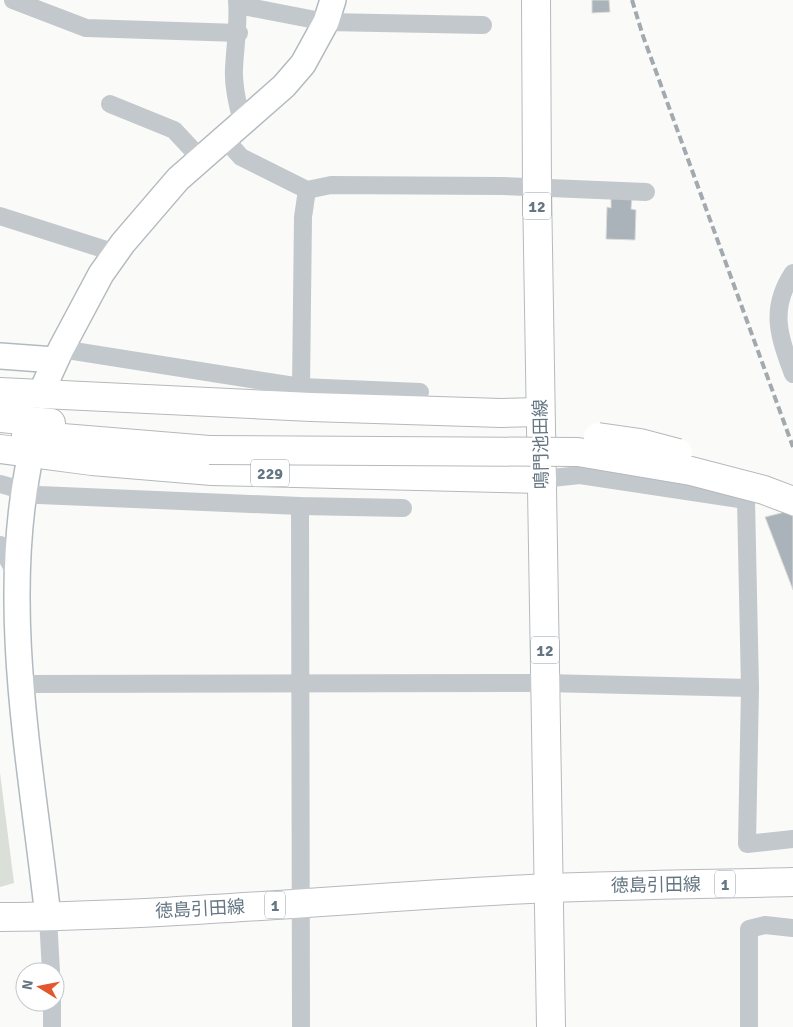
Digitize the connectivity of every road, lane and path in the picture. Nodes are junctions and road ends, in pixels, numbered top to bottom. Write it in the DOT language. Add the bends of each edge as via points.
graph roads {
  1 [pos="13,0"];
  2 [pos="536,0"];
  3 [pos="238,3"];
  4 [pos="330,11"];
  5 [pos="483,25"];
  6 [pos="239,33"];
  7 [pos="110,104"];
  8 [pos="233,131"];
  9 [pos="202,160"];
  10 [pos="537,188"];
  11 [pos="307,190"];
  12 [pos="646,192"];
  13 [pos="0,216"];
  14 [pos="116,254"];
  15 [pos="793,273"];
  16 [pos="58,354"];
  17 [pos="0,356"];
  18 [pos="793,374"];
  19 [pos="45,384"];
  20 [pos="301,387"];
  21 [pos="0,392"];
  22 [pos="420,392"];
  23 [pos="540,412"];
  24 [pos="0,418"];
  25 [pos="0,432"];
  26 [pos="209,442"];
  27 [pos="0,450"];
  28 [pos="542,479"];
  29 [pos="26,480"];
  30 [pos="793,483"];
  31 [pos="0,484"];
  32 [pos="793,501"];
  33 [pos="300,506"];
  34 [pos="403,508"];
  35 [pos="0,545"];
  36 [pos="18,578"];
  37 [pos="302,682"];
  38 [pos="546,683"];
  39 [pos="22,684"];
  40 [pos="750,688"];
  41 [pos="793,839"];
  42 [pos="793,882"];
  43 [pos="550,888"];
  44 [pos="302,904"];
  45 [pos="48,916"];
  46 [pos="0,917"];
  47 [pos="793,928"];
  48 [pos="50,962"];
  49 [pos="52,1012"];
  50 [pos="52,1027"];
  51 [pos="301,1027"];
  52 [pos="551,1027"];
  53 [pos="749,1027"];
  1 -- 6 [label="street" via="86,28"];
  2 -- 10 [label="main road, 鳴門池田線 / 12"];
  3 -- 4 [label="street"];
  3 -- 6 [label="street"];
  4 -- 5 [label="street"];
  4 -- 8 [label="street" via="303,64 284,86"];
  6 -- 8 [label="street" via="234,70"];
  7 -- 9 [label="street" via="174,130"];
  8 -- 9 [label="street"];
  8 -- 11 [label="street" via="241,157"];
  9 -- 14 [label="street" via="171,187"];
  10 -- 11 [label="street" via="331,185"];
  10 -- 12 [label="street"];
  10 -- 23 [label="main road, 鳴門池田線 / 12"];
  11 -- 20 [label="street" via="303,218"];
  13 -- 14 [label="street"];
  14 -- 16 [label="street" via="101,274"];
  15 -- 18 [label="street" via="782,292 777,321"];
  16 -- 17 [label="street"];
  16 -- 19 [label="street"];
  16 -- 20 [label="street"];
  20 -- 22 [label="street"];
  21 -- 23 [label="main road" via="311,407"];
  23 -- 28 [label="main road, 鳴門池田線 / 12"];
  24 -- 26 [label="main road"];
  25 -- 26 [label="main road"];
  26 -- 30 [label="main road, bridge" via="579,435 640,443 768,473"];
  26 -- 32 [label="main road, bridge" via="578,452 690,471"];
  27 -- 28 [label="main road, 229" via="212,471"];
  28 -- 38 [label="main road, 鳴門池田線 / 12"];
  28 -- 40 [label="street" via="580,475 746,500"];
  29 -- 31 [label="street"];
  29 -- 33 [label="street" via="39,495"];
  29 -- 36 [label="street"];
  33 -- 34 [label="street"];
  33 -- 37 [label="street"];
  35 -- 36 [label="street"];
  36 -- 39 [label="street"];
  37 -- 38 [label="street"];
  37 -- 39 [label="street"];
  37 -- 44 [label="street"];
  38 -- 40 [label="street"];
  38 -- 43 [label="main road, 鳴門池田線 / 12"];
  39 -- 45 [label="street"];
  40 -- 41 [label="street" via="747,844"];
  42 -- 43 [label="main road, 徳島引田線 / 1"];
  43 -- 44 [label="main road, 徳島引田線 / 1"];
  43 -- 52 [label="main road"];
  44 -- 45 [label="main road, 徳島引田線 / 1"];
  44 -- 51 [label="street"];
  45 -- 46 [label="main road, 徳島引田線 / 1"];
  45 -- 48 [label="street"];
  47 -- 53 [label="street" via="766,925 749,928"];
  49 -- 50 [label="street"];
}
